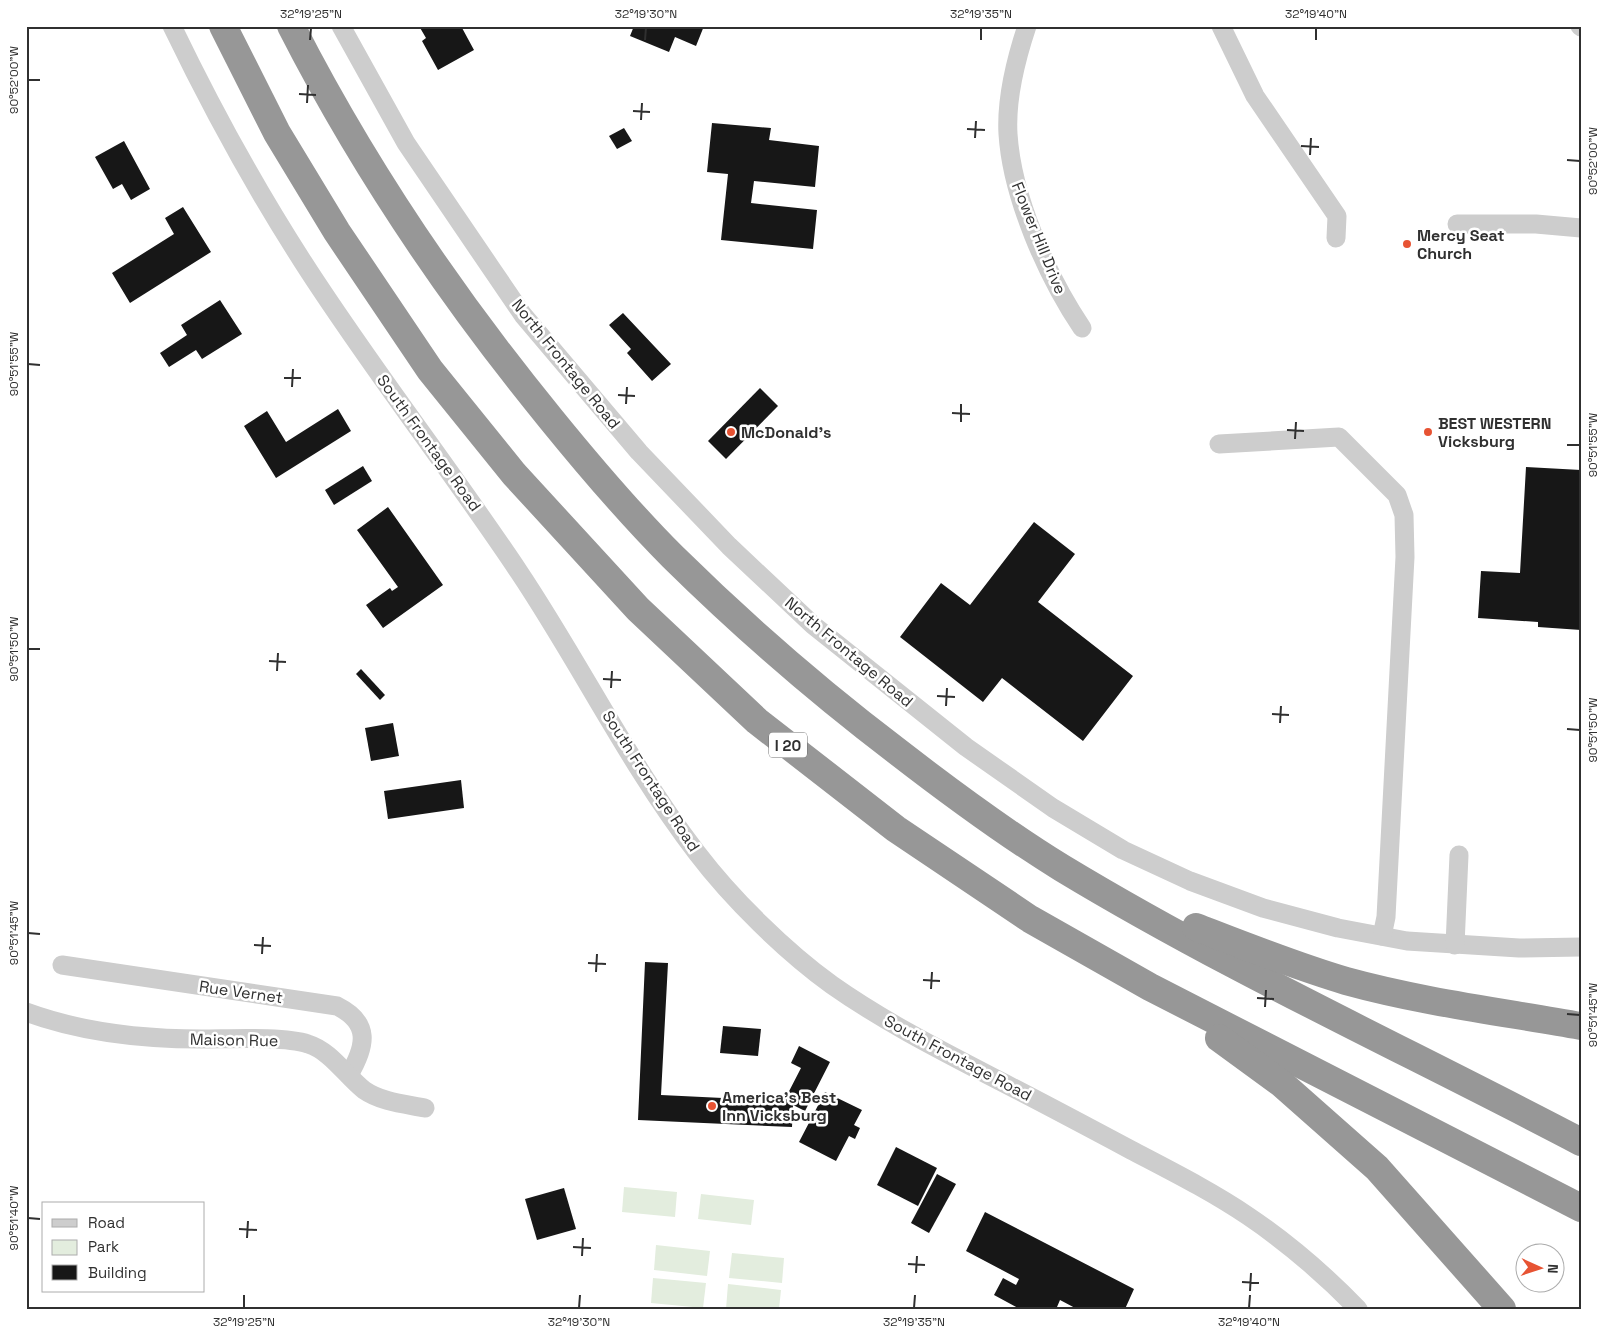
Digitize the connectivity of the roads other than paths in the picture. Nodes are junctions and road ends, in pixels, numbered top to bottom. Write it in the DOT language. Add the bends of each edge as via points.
graph roads {
  1 [pos="172,26"];
  2 [pos="223,26"];
  3 [pos="291,26"];
  4 [pos="341,26"];
  5 [pos="1027,26"];
  6 [pos="1221,26"];
  7 [pos="1457,224"];
  8 [pos="1581,228"];
  9 [pos="1336,238"];
  10 [pos="1082,328"];
  11 [pos="1219,444"];
  12 [pos="1459,855"];
  13 [pos="1060,867"];
  14 [pos="1382,936"];
  15 [pos="1455,945"];
  16 [pos="1581,947"];
  17 [pos="62,966"];
  18 [pos="1150,987"];
  19 [pos="26,1012"];
  20 [pos="1581,1026"];
  21 [pos="349,1075"];
  22 [pos="425,1108"];
  23 [pos="1581,1142"];
  24 [pos="1581,1208"];
  25 [pos="1358,1309"];
  26 [pos="1502,1309"];
  1 -- 25 [label="street, South Frontage Road" via="252,178 304,263 538,600 661,803 699,856 750,912 789,950 880,1016 1201,1187 1251,1218 1294,1250"];
  2 -- 18 [label="highway, I 20" via="277,132 327,216 430,370 514,474 638,609 757,721 896,829 1030,919"];
  3 -- 13 [label="highway" via="380,186 437,271 517,378 594,471 672,556 847,713 964,803"];
  4 -- 14 [label="street, North Frontage Road" via="406,143 523,315 639,452 729,546 813,625 966,747 1052,808 1124,850 1190,881 1263,908"];
  5 -- 10 [label="street, Flower Hill Drive" via="1020,45 1011,98 1008,132 1011,160 1017,187 1061,297"];
  6 -- 9 [label="street" via="1255,96 1337,216"];
  7 -- 8 [label="street" via="1536,224"];
  11 -- 14 [label="street" via="1339,437 1397,495 1404,514 1386,918"];
  12 -- 15 [label="street"];
  13 -- 20 [label="highway" via="1205,930 1347,981"];
  13 -- 23 [label="highway" via="1268,982"];
  14 -- 15 [label="street, North Frontage Road"];
  15 -- 16 [label="street, North Frontage Road"];
  17 -- 21 [label="street, Rue Vernet" via="337,1006 351,1013 362,1033 359,1058"];
  18 -- 24 [label="highway, I 20"];
  18 -- 26 [label="highway" via="1282,1084 1377,1168"];
  19 -- 21 [label="street, Maison Rue" via="71,1027 132,1036 257,1039 308,1044"];
  21 -- 22 [label="street, Maison Rue" via="376,1097"];
}
